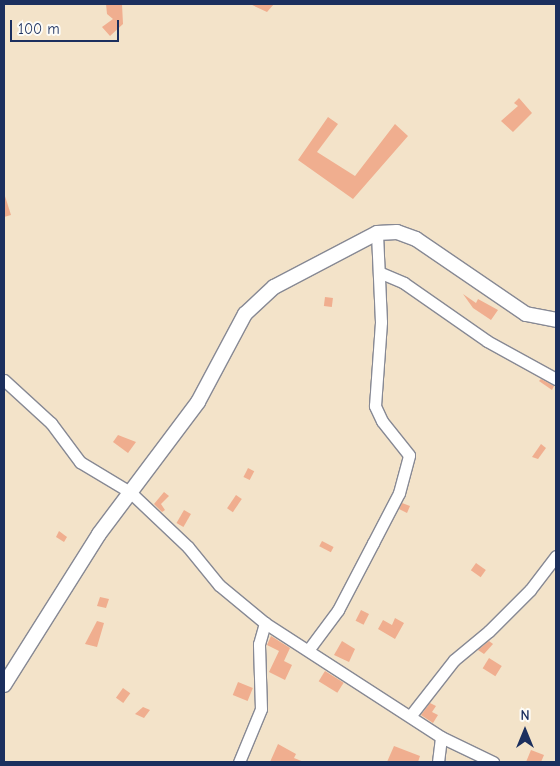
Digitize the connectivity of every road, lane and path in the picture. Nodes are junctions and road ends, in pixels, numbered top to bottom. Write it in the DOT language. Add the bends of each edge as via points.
graph roads {
  1 [pos="377,233"];
  2 [pos="380,273"];
  3 [pos="556,320"];
  4 [pos="556,379"];
  5 [pos="4,380"];
  6 [pos="130,492"];
  7 [pos="556,556"];
  8 [pos="265,623"];
  9 [pos="309,649"];
  10 [pos="4,685"];
  11 [pos="411,715"];
  12 [pos="441,737"];
  13 [pos="239,762"];
  14 [pos="438,762"];
  15 [pos="494,762"];
  1 -- 2 [label="street"];
  1 -- 3 [label="main road" via="397,232 416,239 526,314"];
  1 -- 6 [label="main road" via="274,286 257,300 245,314 198,402"];
  2 -- 4 [label="street" via="404,283 487,341"];
  2 -- 9 [label="street" via="381,322 375,406 382,421 409,454 399,492 374,543 338,610"];
  5 -- 6 [label="street" via="51,423 80,462"];
  6 -- 8 [label="street" via="188,547 219,585"];
  6 -- 10 [label="main road"];
  7 -- 11 [label="street" via="530,590 496,625 454,660"];
  8 -- 9 [label="street"];
  8 -- 13 [label="street" via="259,644 261,709"];
  9 -- 11 [label="street"];
  11 -- 12 [label="street"];
  12 -- 14 [label="street"];
  12 -- 15 [label="street"];
}
